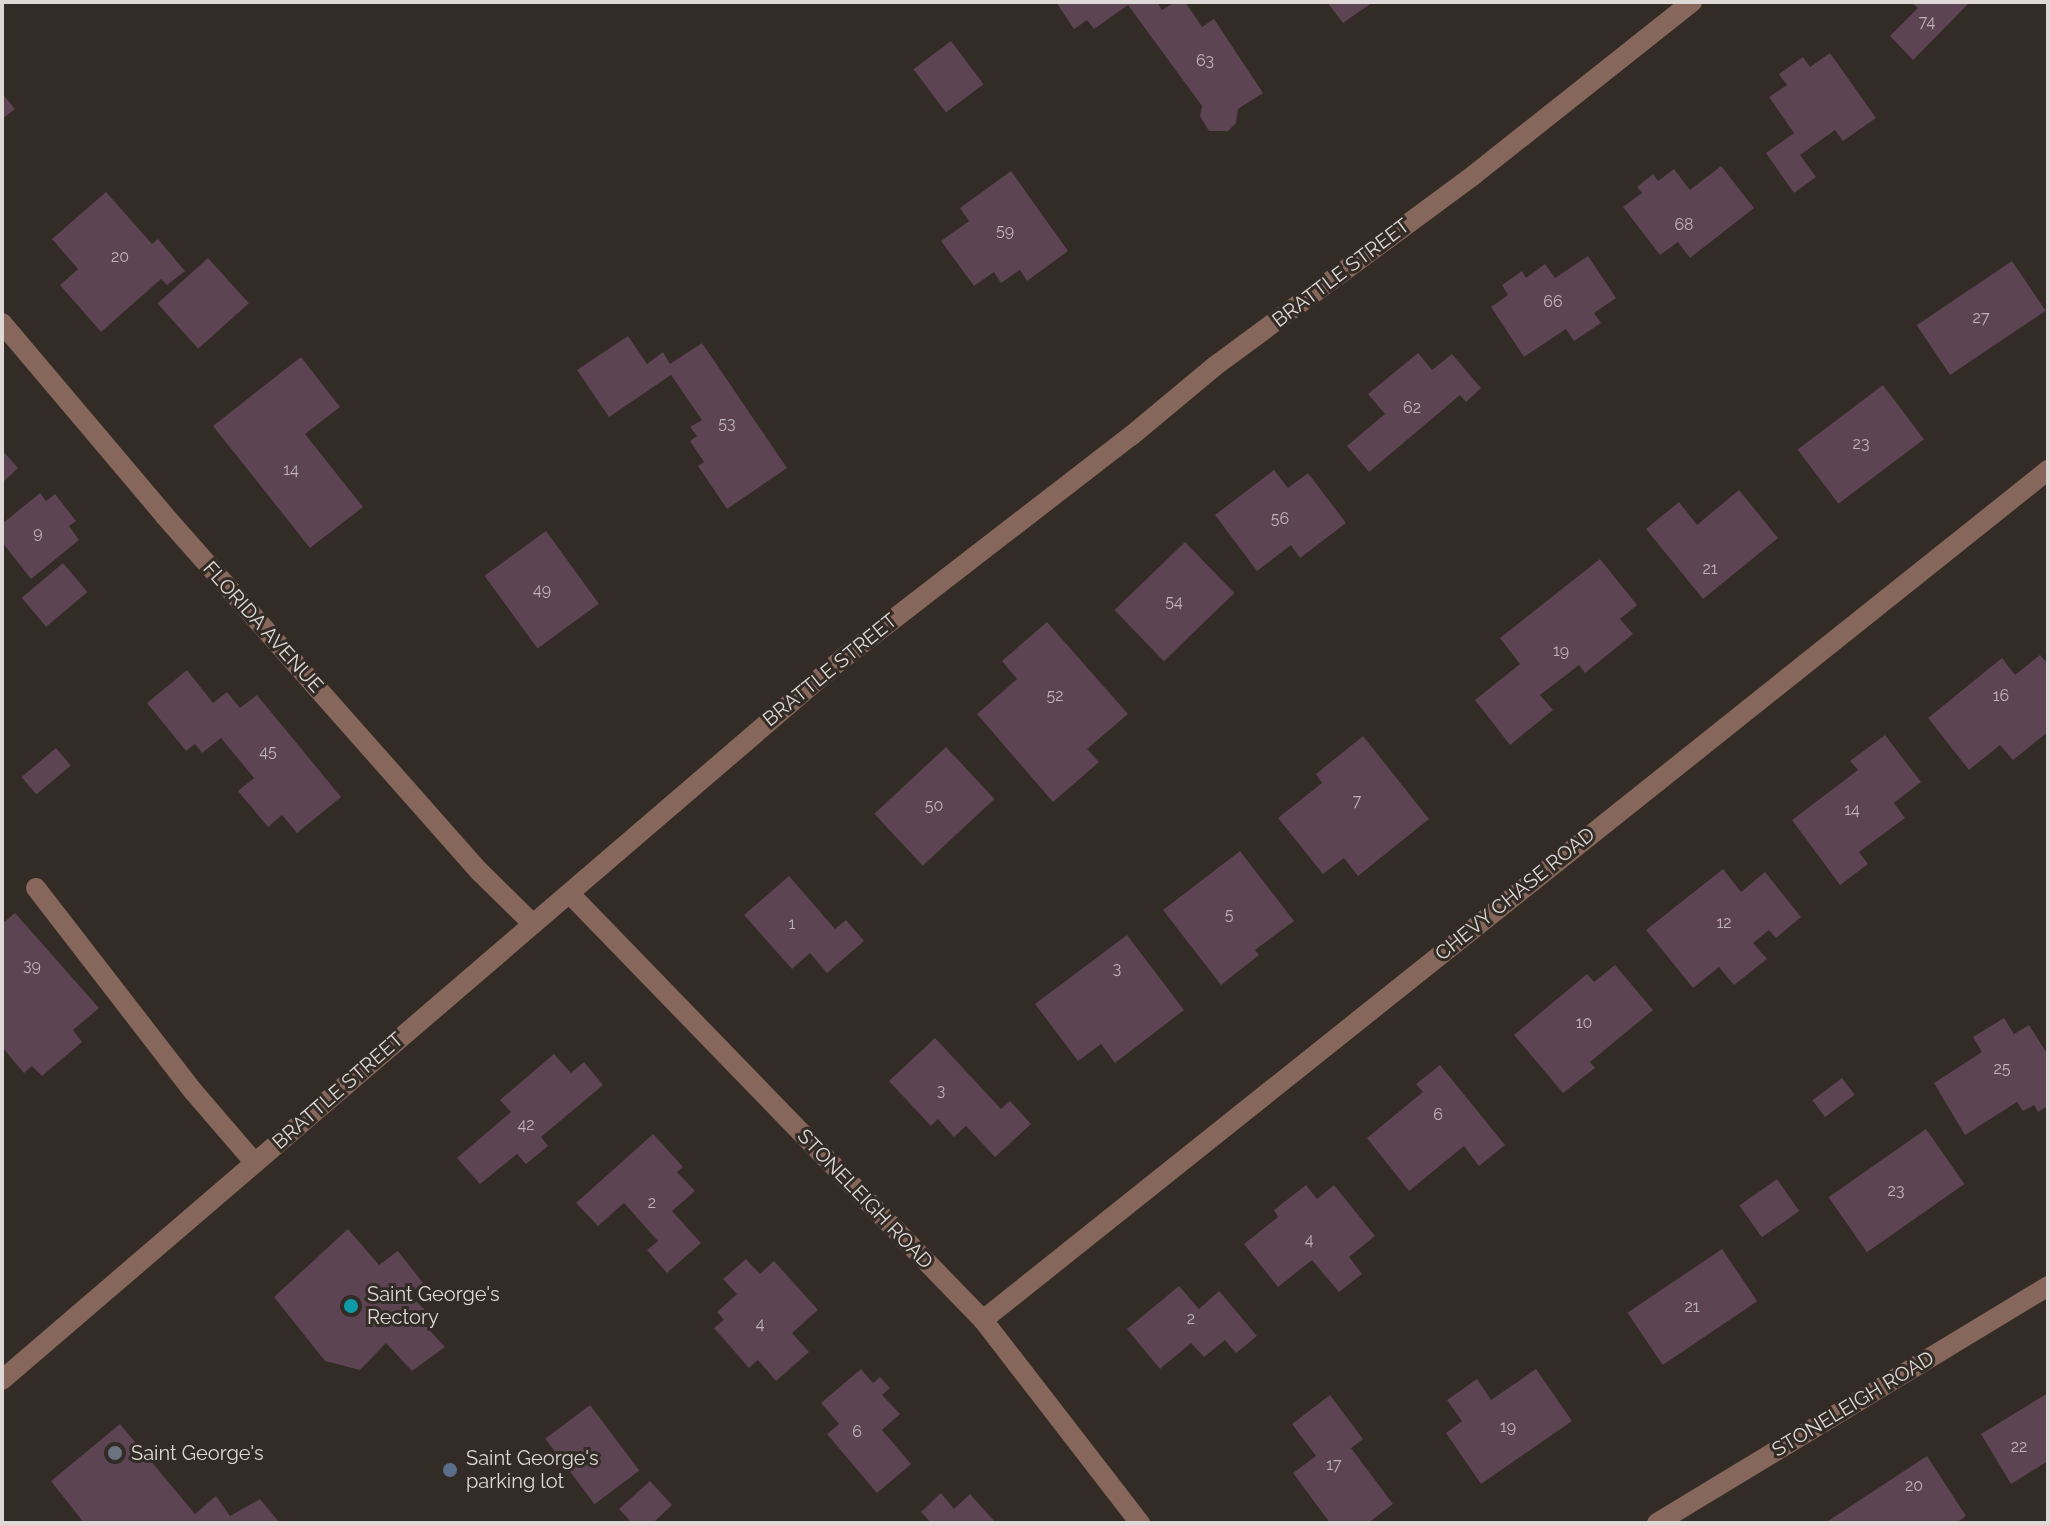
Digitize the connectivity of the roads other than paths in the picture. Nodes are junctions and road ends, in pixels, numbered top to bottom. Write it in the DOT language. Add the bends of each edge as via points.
graph roads {
  1 [pos="1692,2"];
  2 [pos="2,323"];
  3 [pos="2048,470"];
  4 [pos="36,888"];
  5 [pos="570,894"];
  6 [pos="533,924"];
  7 [pos="255,1163"];
  8 [pos="2048,1286"];
  9 [pos="983,1320"];
  10 [pos="2,1380"];
  11 [pos="1140,1523"];
  12 [pos="1657,1523"];
  1 -- 5 [label="street, BRATTLE STREET" via="842,659"];
  2 -- 6 [label="street, FLORIDA AVENUE" via="195,551 479,871"];
  3 -- 9 [label="street, CHEVY CHASE ROAD"];
  4 -- 7 [label="street"];
  5 -- 6 [label="street, BRATTLE STREET"];
  5 -- 9 [label="street, STONELEIGH ROAD"];
  6 -- 7 [label="street, BRATTLE STREET"];
  7 -- 10 [label="street, BRATTLE STREET"];
  8 -- 12 [label="street, STONELEIGH ROAD"];
  9 -- 11 [label="street, STONELEIGH ROAD"];
}
